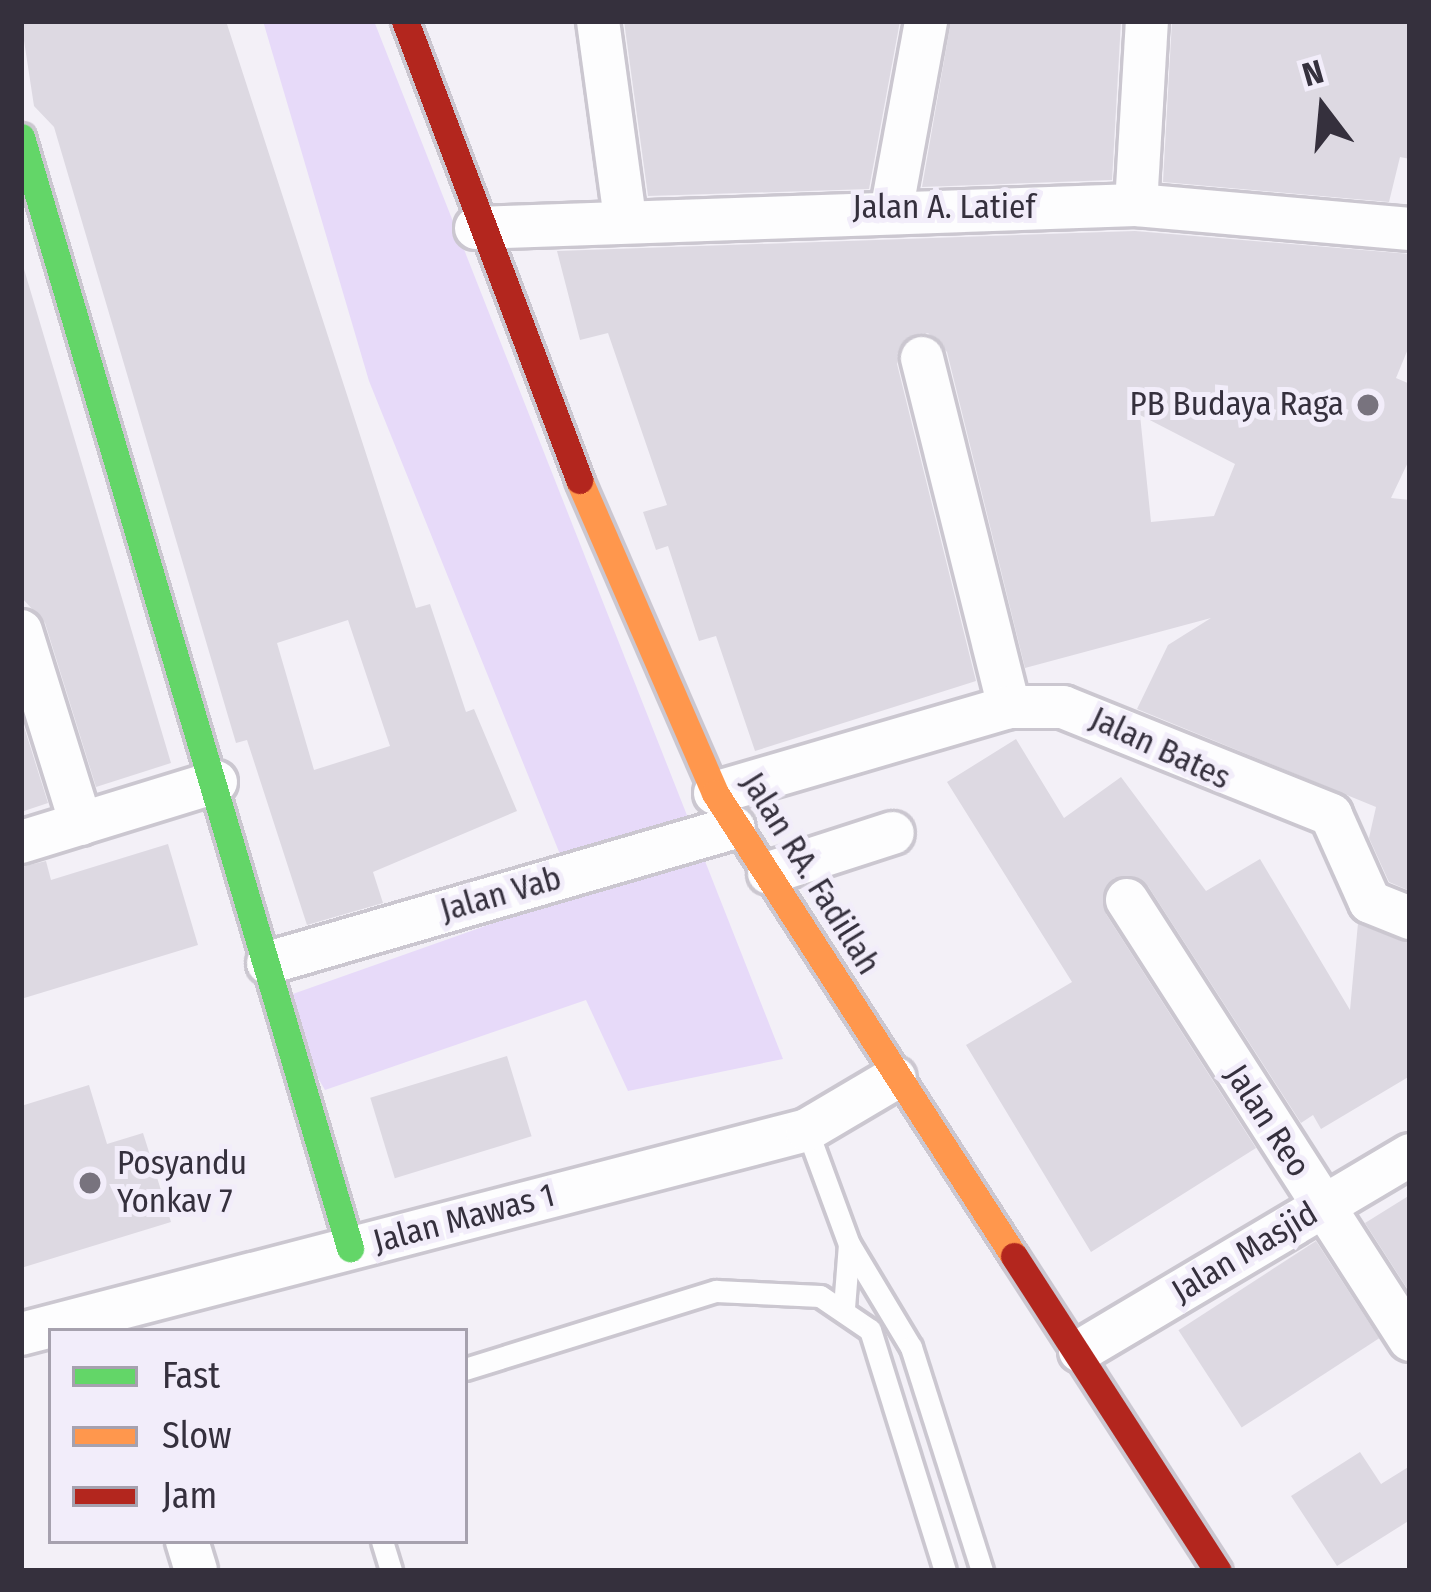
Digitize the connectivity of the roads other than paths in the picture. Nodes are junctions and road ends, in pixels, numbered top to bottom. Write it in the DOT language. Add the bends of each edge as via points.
graph roads {
  1 [pos="405,21"];
  2 [pos="598,21"];
  3 [pos="926,21"];
  4 [pos="1147,21"];
  5 [pos="21,137"];
  6 [pos="1136,205"];
  7 [pos="892,207"];
  8 [pos="624,210"];
  9 [pos="476,228"];
  10 [pos="1410,229"];
  11 [pos="922,358"];
  12 [pos="21,631"];
  13 [pos="1009,707"];
  14 [pos="216,782"];
  15 [pos="724,811"];
  16 [pos="80,824"];
  17 [pos="893,833"];
  18 [pos="21,842"];
  19 [pos="769,874"];
  20 [pos="1127,900"];
  21 [pos="1410,918"];
  22 [pos="268,962"];
  23 [pos="895,1078"];
  24 [pos="807,1130"];
  25 [pos="1410,1155"];
  26 [pos="1322,1207"];
  27 [pos="848,1244"];
  28 [pos="350,1248"];
  29 [pos="844,1307"];
  30 [pos="123,1320"];
  31 [pos="65,1328"];
  32 [pos="1410,1340"];
  33 [pos="1079,1351"];
  34 [pos="468,1368"];
  35 [pos="945,1571"];
  36 [pos="982,1571"];
  37 [pos="1218,1571"];
  1 -- 9 [label="main road, Jalan RA. Fadillah"];
  2 -- 8 [label="street"];
  3 -- 7 [label="street"];
  4 -- 6 [label="street"];
  5 -- 14 [label="main road"];
  6 -- 7 [label="street, Jalan A. Latief"];
  6 -- 10 [label="street, Jalan A. Latief"];
  7 -- 9 [label="street, Jalan A. Latief"];
  9 -- 15 [label="main road, Jalan RA. Fadillah"];
  11 -- 13 [label="street"];
  12 -- 16 [label="street"];
  13 -- 15 [label="street, Jalan Bates"];
  13 -- 21 [label="street, Jalan Bates" via="1082,712 1187,766 1331,815 1370,902"];
  14 -- 16 [label="street"];
  14 -- 22 [label="main road"];
  15 -- 19 [label="main road, Jalan RA. Fadillah"];
  15 -- 22 [label="street, Jalan Vab"];
  16 -- 18 [label="street"];
  17 -- 19 [label="street"];
  19 -- 23 [label="main road, Jalan RA. Fadillah"];
  20 -- 26 [label="street, Jalan Reo"];
  22 -- 28 [label="main road"];
  23 -- 24 [label="street, Jalan Mawas 1"];
  23 -- 33 [label="main road, Jalan RA. Fadillah"];
  24 -- 27 [label="lane"];
  24 -- 28 [label="street, Jalan Mawas 1"];
  25 -- 26 [label="street, Jalan Masjid"];
  26 -- 32 [label="street, Jalan Reo"];
  26 -- 33 [label="street, Jalan Masjid"];
  27 -- 29 [label="lane"];
  27 -- 36 [label="lane" via="911,1347"];
  28 -- 30 [label="street, Jalan Mawas 1"];
  29 -- 34 [label="lane" via="791,1288 730,1288"];
  29 -- 35 [label="lane" via="877,1348"];
  30 -- 31 [label="street, Jalan Mawas 1"];
  33 -- 37 [label="main road, Jalan RA. Fadillah"];
}
